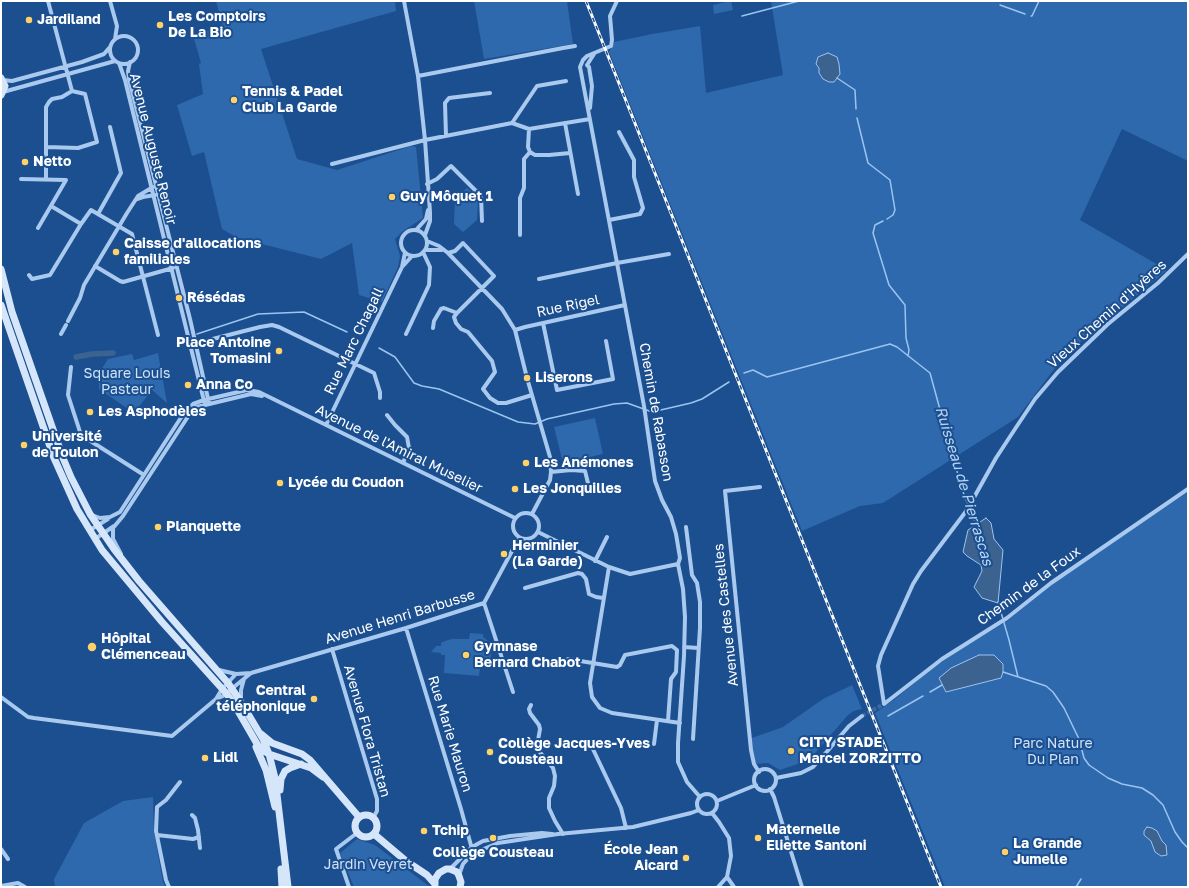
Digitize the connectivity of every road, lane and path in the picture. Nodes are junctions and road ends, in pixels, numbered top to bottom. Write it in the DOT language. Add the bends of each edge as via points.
graph roads {
  1 [pos="48,1"];
  2 [pos="110,1"];
  3 [pos="404,1"];
  4 [pos="617,1"];
  5 [pos="117,26"];
  6 [pos="127,36"];
  7 [pos="115,39"];
  8 [pos="575,46"];
  9 [pos="110,47"];
  10 [pos="594,54"];
  11 [pos="117,62"];
  12 [pos="130,62"];
  13 [pos="587,65"];
  14 [pos="65,67"];
  15 [pos="580,67"];
  16 [pos="67,74"];
  17 [pos="418,76"];
  18 [pos="2,79"];
  19 [pos="566,81"];
  20 [pos="72,91"];
  21 [pos="490,92"];
  22 [pos="2,94"];
  23 [pos="590,119"];
  24 [pos="512,123"];
  25 [pos="565,123"];
  26 [pos="110,127"];
  27 [pos="529,130"];
  28 [pos="619,132"];
  29 [pos="446,136"];
  30 [pos="425,140"];
  31 [pos="47,147"];
  32 [pos="530,152"];
  33 [pos="570,153"];
  34 [pos="332,164"];
  35 [pos="21,179"];
  36 [pos="46,179"];
  37 [pos="427,184"];
  38 [pos="153,187"];
  39 [pos="578,194"];
  40 [pos="155,195"];
  41 [pos="135,201"];
  42 [pos="51,206"];
  43 [pos="429,207"];
  44 [pos="98,214"];
  45 [pos="609,220"];
  46 [pos="482,221"];
  47 [pos="81,224"];
  48 [pos="119,226"];
  49 [pos="38,228"];
  50 [pos="416,230"];
  51 [pos="425,235"];
  52 [pos="520,235"];
  53 [pos="427,241"];
  54 [pos="424,251"];
  55 [pos="446,251"];
  56 [pos="405,253"];
  57 [pos="668,254"];
  58 [pos="1188,254"];
  59 [pos="412,256"];
  60 [pos="617,263"];
  61 [pos="95,266"];
  62 [pos="402,267"];
  63 [pos="174,268"];
  64 [pos="1,269"];
  65 [pos="29,275"];
  66 [pos="144,276"];
  67 [pos="539,279"];
  68 [pos="482,289"];
  69 [pos="1,305"];
  70 [pos="625,305"];
  71 [pos="457,312"];
  72 [pos="543,322"];
  73 [pos="433,328"];
  74 [pos="516,330"];
  75 [pos="60,334"];
  76 [pos="406,334"];
  77 [pos="158,335"];
  78 [pos="606,341"];
  79 [pos="193,344"];
  80 [pos="355,363"];
  81 [pos="71,367"];
  82 [pos="532,395"];
  83 [pos="380,398"];
  84 [pos="207,402"];
  85 [pos="387,415"];
  86 [pos="326,425"];
  87 [pos="402,463"];
  88 [pos="551,472"];
  89 [pos="144,475"];
  90 [pos="588,483"];
  91 [pos="760,487"];
  92 [pos="1188,489"];
  93 [pos="90,514"];
  94 [pos="532,514"];
  95 [pos="110,518"];
  96 [pos="515,518"];
  97 [pos="97,525"];
  98 [pos="114,526"];
  99 [pos="686,527"];
  100 [pos="90,530"];
  101 [pos="538,532"];
  102 [pos="103,533"];
  103 [pos="607,537"];
  104 [pos="519,538"];
  105 [pos="95,539"];
  106 [pos="123,560"];
  107 [pos="595,561"];
  108 [pos="678,564"];
  109 [pos="609,568"];
  110 [pos="525,588"];
  111 [pos="603,598"];
  112 [pos="484,603"];
  113 [pos="406,628"];
  114 [pos="684,647"];
  115 [pos="698,648"];
  116 [pos="332,649"];
  117 [pos="563,663"];
  118 [pos="593,663"];
  119 [pos="216,670"];
  120 [pos="251,673"];
  121 [pos="236,674"];
  122 [pos="244,678"];
  123 [pos="227,688"];
  124 [pos="513,692"];
  125 [pos="1,697"];
  126 [pos="242,702"];
  127 [pos="884,704"];
  128 [pos="531,706"];
  129 [pos="861,716"];
  130 [pos="657,720"];
  131 [pos="668,721"];
  132 [pos="680,723"];
  133 [pos="247,726"];
  134 [pos="259,732"];
  135 [pos="693,739"];
  136 [pos="654,744"];
  137 [pos="591,746"];
  138 [pos="269,754"];
  139 [pos="301,764"];
  140 [pos="758,772"];
  141 [pos="324,777"];
  142 [pos="776,778"];
  143 [pos="180,782"];
  144 [pos="756,785"];
  145 [pos="770,789"];
  146 [pos="700,797"];
  147 [pos="717,801"];
  148 [pos="280,808"];
  149 [pos="699,810"];
  150 [pos="712,813"];
  151 [pos="192,815"];
  152 [pos="359,817"];
  153 [pos="373,818"];
  154 [pos="626,828"];
  155 [pos="357,833"];
  156 [pos="374,834"];
  157 [pos="561,834"];
  158 [pos="157,835"];
  159 [pos="199,837"];
  160 [pos="472,847"];
  161 [pos="200,848"];
  162 [pos="1,850"];
  163 [pos="8,859"];
  164 [pos="463,864"];
  165 [pos="450,869"];
  166 [pos="422,872"];
  167 [pos="439,873"];
  168 [pos="459,876"];
  169 [pos="727,878"];
  170 [pos="435,885"];
  171 [pos="1,886"];
  172 [pos="25,887"];
  173 [pos="169,887"];
  174 [pos="282,887"];
  175 [pos="288,887"];
  176 [pos="349,887"];
  177 [pos="460,887"];
  178 [pos="718,887"];
  179 [pos="734,887"];
  180 [pos="802,887"];
  1 -- 14 [label="street"];
  2 -- 5 [label="street"];
  3 -- 17 [label="street"];
  4 -- 10 [label="street" via="610,16 611,46"];
  5 -- 6 [label="street"];
  5 -- 7 [label="street"];
  6 -- 7 [label="street"];
  6 -- 12 [label="street" via="134,39 138,47 136,57"];
  7 -- 9 [label="street"];
  8 -- 17 [label="street"];
  9 -- 11 [label="street" via="111,55"];
  9 -- 14 [label="street" via="100,56"];
  10 -- 13 [label="street"];
  10 -- 15 [label="street" via="582,60"];
  11 -- 12 [label="street"];
  11 -- 16 [label="street"];
  11 -- 38 [label="street, Avenue Auguste Renoir" via="125,80"];
  12 -- 38 [label="street, Avenue Auguste Renoir" via="128,79"];
  13 -- 15 [label="street"];
  13 -- 23 [label="street, Chemin de Rabasson" via="592,86"];
  14 -- 16 [label="street"];
  14 -- 18 [label="street" via="12,81"];
  15 -- 23 [label="street, Chemin de Rabasson"];
  16 -- 20 [label="street"];
  16 -- 22 [label="street"];
  17 -- 30 [label="street"];
  18 -- 22 [label="main road" via="5,86"];
  19 -- 24 [label="street" via="537,86"];
  20 -- 31 [label="street" via="48,102"];
  20 -- 31 [label="street" via="85,94 97,142 78,148"];
  21 -- 29 [label="street" via="448,98 445,103"];
  23 -- 25 [label="street"];
  23 -- 45 [label="street, Chemin de Rabasson"];
  24 -- 27 [label="street"];
  24 -- 29 [label="street"];
  25 -- 27 [label="street"];
  25 -- 33 [label="street"];
  26 -- 44 [label="street" via="121,173"];
  27 -- 32 [label="street"];
  28 -- 45 [label="street" via="634,160 634,177 643,208 640,214"];
  29 -- 30 [label="street"];
  30 -- 34 [label="street"];
  30 -- 37 [label="street"];
  31 -- 36 [label="street"];
  32 -- 33 [label="street" via="535,155"];
  32 -- 52 [label="street" via="524,159"];
  33 -- 39 [label="street"];
  35 -- 36 [label="street"];
  36 -- 42 [label="street" via="66,180"];
  37 -- 43 [label="street"];
  37 -- 46 [label="street" via="451,166 481,196"];
  38 -- 40 [label="street, Avenue Auguste Renoir"];
  38 -- 41 [label="street" via="142,192"];
  40 -- 41 [label="street"];
  40 -- 63 [label="street, Avenue Auguste Renoir"];
  41 -- 48 [label="street"];
  42 -- 47 [label="street"];
  42 -- 49 [label="street"];
  43 -- 50 [label="street" via="426,219"];
  43 -- 51 [label="street" via="430,221"];
  44 -- 47 [label="street" via="91,210"];
  44 -- 48 [label="street"];
  45 -- 60 [label="street, Chemin de Rabasson"];
  47 -- 65 [label="street" via="50,275 32,279"];
  48 -- 61 [label="street"];
  48 -- 66 [label="street" via="132,234"];
  50 -- 51 [label="street"];
  50 -- 56 [label="street" via="405,232 401,239"];
  51 -- 53 [label="street"];
  53 -- 54 [label="street"];
  53 -- 55 [label="street"];
  54 -- 55 [label="street"];
  54 -- 59 [label="street"];
  54 -- 76 [label="street" via="430,266 429,285"];
  55 -- 68 [label="street"];
  55 -- 68 [label="street" via="455,251 463,243 494,276"];
  56 -- 59 [label="street"];
  56 -- 62 [label="street, Rue Marc Chagall"];
  57 -- 60 [label="street"];
  58 -- 127 [label="street, Vieux Chemin d'Hyères" via="1058,372 1015,429 967,510 914,581 878,666"];
  59 -- 62 [label="street, Rue Marc Chagall"];
  60 -- 67 [label="street"];
  60 -- 70 [label="street, Chemin de Rabasson"];
  61 -- 66 [label="street" via="120,281"];
  61 -- 75 [label="street"];
  62 -- 80 [label="street, Rue Marc Chagall"];
  63 -- 66 [label="street"];
  63 -- 79 [label="street, Avenue Auguste Renoir"];
  64 -- 93 [label="main road" via="12,312 63,458"];
  66 -- 77 [label="street"];
  68 -- 71 [label="street"];
  68 -- 74 [label="street" via="502,309"];
  69 -- 100 [label="main road" via="54,458 77,509"];
  70 -- 72 [label="street, Rue Rigel"];
  70 -- 108 [label="street, Chemin de Rabasson" via="646,415 655,481 671,517 680,558"];
  71 -- 73 [label="street" via="442,309 434,321"];
  71 -- 82 [label="street" via="454,317 456,323 468,332 492,361 494,372 483,389 490,398 498,403 506,403"];
  72 -- 74 [label="street, Rue Rigel"];
  72 -- 78 [label="street" via="557,390 613,380"];
  74 -- 82 [label="street"];
  79 -- 80 [label="street" via="272,325"];
  79 -- 84 [label="street, Avenue Auguste Renoir"];
  80 -- 83 [label="street" via="374,373"];
  80 -- 86 [label="street, Rue Marc Chagall"];
  81 -- 89 [label="street" via="68,395 81,435"];
  82 -- 88 [label="street" via="550,457"];
  84 -- 86 [label="street, Avenue de l'Amiral Muselier" via="250,390"];
  84 -- 89 [label="street" via="193,404 189,408"];
  84 -- 98 [label="street" via="191,412"];
  85 -- 87 [label="street" via="408,437 409,448"];
  86 -- 87 [label="street, Avenue de l'Amiral Muselier"];
  87 -- 96 [label="street, Avenue de l'Amiral Muselier"];
  88 -- 90 [label="street" via="586,471"];
  88 -- 94 [label="street" via="546,488"];
  89 -- 95 [label="street" via="124,507"];
  91 -- 140 [label="street, Avenue des Castelles" via="725,491 750,750"];
  92 -- 127 [label="street, Chemin de la Foux" via="1051,582 1007,618 942,659"];
  93 -- 95 [label="street"];
  93 -- 97 [label="main road"];
  94 -- 96 [label="street" via="524,512"];
  94 -- 101 [label="street" via="538,520"];
  95 -- 97 [label="street"];
  96 -- 104 [label="street" via="512,529"];
  97 -- 100 [label="street"];
  97 -- 102 [label="main road"];
  98 -- 102 [label="street"];
  98 -- 106 [label="street" via="112,537"];
  99 -- 115 [label="street" via="692,575 697,584 700,602"];
  100 -- 105 [label="main road"];
  101 -- 104 [label="street" via="530,539"];
  101 -- 107 [label="street"];
  102 -- 105 [label="street"];
  102 -- 106 [label="main road"];
  103 -- 107 [label="street"];
  104 -- 112 [label="street, Avenue Henri Barbusse"];
  105 -- 123 [label="main road" via="117,570"];
  106 -- 119 [label="main road"];
  107 -- 109 [label="street"];
  108 -- 109 [label="street" via="630,574"];
  108 -- 114 [label="street, Chemin de Rabasson" via="684,589"];
  109 -- 111 [label="street"];
  110 -- 111 [label="street" via="578,573 586,579 589,594"];
  111 -- 118 [label="street"];
  112 -- 113 [label="street, Avenue Henri Barbusse"];
  112 -- 124 [label="street"];
  113 -- 116 [label="street, Avenue Henri Barbusse"];
  113 -- 160 [label="street, Rue Marie Mauron"];
  114 -- 115 [label="street"];
  114 -- 132 [label="street, Chemin de Rabasson"];
  115 -- 135 [label="street"];
  116 -- 120 [label="street, Avenue Henri Barbusse"];
  116 -- 153 [label="street, Avenue Flora Tristan" via="377,799 377,811"];
  117 -- 118 [label="street" via="568,659"];
  118 -- 130 [label="street" via="590,683 592,697 600,708 612,713"];
  118 -- 131 [label="street" via="617,667 625,655 672,646 677,650 676,672 671,678"];
  119 -- 121 [label="street, Avenue Henri Barbusse"];
  119 -- 123 [label="main road"];
  120 -- 121 [label="street, Avenue Henri Barbusse"];
  120 -- 122 [label="street, Avenue Henri Barbusse"];
  121 -- 123 [label="street"];
  122 -- 123 [label="street, Avenue Henri Barbusse"];
  122 -- 126 [label="street"];
  123 -- 125 [label="street" via="172,736 34,718"];
  123 -- 126 [label="main road"];
  123 -- 133 [label="main road"];
  126 -- 134 [label="main road"];
  128 -- 157 [label="street" via="530,713 540,729 538,750 553,768 555,776 554,786 548,798 549,808"];
  129 -- 142 [label="street" via="813,767 800,773"];
  130 -- 131 [label="street"];
  130 -- 136 [label="street"];
  131 -- 132 [label="street"];
  132 -- 146 [label="street, Chemin de Rabasson" via="678,762 687,782"];
  133 -- 138 [label="main road" via="260,748"];
  133 -- 174 [label="main road" via="269,780 276,811"];
  134 -- 138 [label="main road"];
  134 -- 141 [label="main road" via="272,743 302,754"];
  137 -- 154 [label="street" via="621,808"];
  138 -- 139 [label="main road"];
  138 -- 148 [label="main road"];
  139 -- 141 [label="main road"];
  139 -- 148 [label="main road" via="287,769 282,776"];
  140 -- 142 [label="street" via="769,770"];
  140 -- 144 [label="street"];
  141 -- 152 [label="main road"];
  142 -- 145 [label="street"];
  143 -- 158 [label="street" via="166,800 156,806"];
  144 -- 145 [label="street" via="762,790"];
  144 -- 147 [label="street"];
  145 -- 180 [label="street"];
  146 -- 147 [label="street" via="711,794"];
  146 -- 149 [label="street" via="697,802"];
  147 -- 150 [label="street" via="716,810"];
  148 -- 175 [label="main road"];
  149 -- 150 [label="street" via="703,814"];
  149 -- 154 [label="street"];
  150 -- 169 [label="street" via="729,838 731,856"];
  151 -- 159 [label="street"];
  152 -- 153 [label="main road" via="368,815"];
  152 -- 155 [label="main road" via="354,826"];
  153 -- 156 [label="main road" via="377,824"];
  154 -- 157 [label="street"];
  155 -- 156 [label="main road" via="367,837"];
  155 -- 176 [label="street" via="336,849"];
  156 -- 166 [label="main road" via="406,862"];
  157 -- 160 [label="street" via="542,833 505,837 483,841"];
  157 -- 164 [label="street" via="498,843 477,851"];
  158 -- 159 [label="street" via="193,839"];
  158 -- 173 [label="street"];
  159 -- 161 [label="street"];
  160 -- 164 [label="street"];
  160 -- 165 [label="street"];
  162 -- 163 [label="street"];
  164 -- 168 [label="street"];
  165 -- 167 [label="main road"];
  165 -- 168 [label="main road"];
  166 -- 167 [label="main road"];
  166 -- 170 [label="main road"];
  167 -- 170 [label="main road"];
  168 -- 177 [label="main road"];
  169 -- 178 [label="street"];
  169 -- 179 [label="street"];
  171 -- 172 [label="street" via="18,883"];
}
